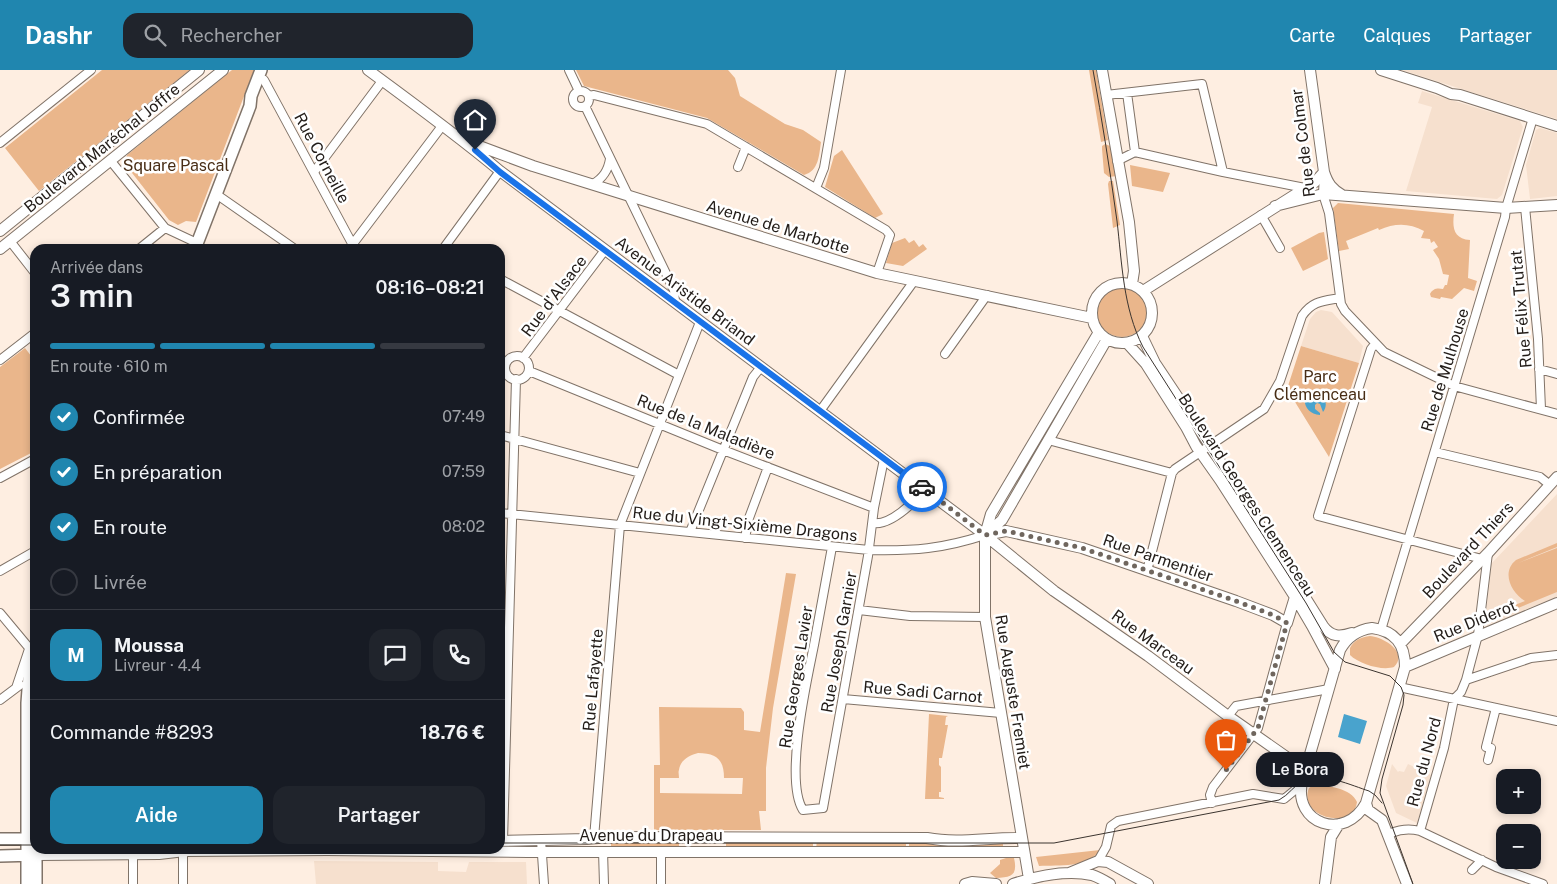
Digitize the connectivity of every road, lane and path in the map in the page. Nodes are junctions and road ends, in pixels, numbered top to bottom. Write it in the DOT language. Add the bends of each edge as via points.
graph roads {
  1 [pos="92,70"];
  2 [pos="199,70"];
  3 [pos="223,70"];
  4 [pos="368,70"];
  5 [pos="569,70"];
  6 [pos="841,70"];
  7 [pos="1102,70"];
  8 [pos="1310,70"];
  9 [pos="1381,70"];
  10 [pos="264,73"];
  11 [pos="382,81"];
  12 [pos="579,91"];
  13 [pos="1128,93"];
  14 [pos="1106,95"];
  15 [pos="589,96"];
  16 [pos="585,106"];
  17 [pos="1533,118"];
  18 [pos="442,126"];
  19 [pos="1557,126"];
  20 [pos="462,140"];
  21 [pos="0,143"];
  22 [pos="746,147"];
  23 [pos="1135,152"];
  24 [pos="97,153"];
  25 [pos="518,160"];
  26 [pos="610,160"];
  27 [pos="1117,161"];
  28 [pos="108,162"];
  29 [pos="738,167"];
  30 [pos="314,172"];
  31 [pos="500,172"];
  32 [pos="1223,172"];
  33 [pos="1324,172"];
  34 [pos="593,184"];
  35 [pos="1288,185"];
  36 [pos="816,188"];
  37 [pos="1305,188"];
  38 [pos="216,194"];
  39 [pos="1323,194"];
  40 [pos="1342,195"];
  41 [pos="630,196"];
  42 [pos="1296,198"];
  43 [pos="1557,205"];
  44 [pos="1525,207"];
  45 [pos="1506,208"];
  46 [pos="1328,213"];
  47 [pos="1262,215"];
  48 [pos="165,228"];
  49 [pos="0,231"];
  50 [pos="0,236"];
  51 [pos="10,241"];
  52 [pos="146,244"];
  53 [pos="193,244"];
  54 [pos="197,244"];
  55 [pos="288,244"];
  56 [pos="350,244"];
  57 [pos="354,244"];
  58 [pos="448,244"];
  59 [pos="1280,248"];
  60 [pos="0,250"];
  61 [pos="605,250"];
  62 [pos="30,267"];
  63 [pos="877,273"];
  64 [pos="505,282"];
  65 [pos="914,282"];
  66 [pos="1132,284"];
  67 [pos="1143,291"];
  68 [pos="987,295"];
  69 [pos="1340,298"];
  70 [pos="674,302"];
  71 [pos="559,311"];
  72 [pos="1092,318"];
  73 [pos="700,322"];
  74 [pos="1099,332"];
  75 [pos="1142,336"];
  76 [pos="30,337"];
  77 [pos="1107,339"];
  78 [pos="1127,343"];
  79 [pos="1375,344"];
  80 [pos="946,354"];
  81 [pos="523,358"];
  82 [pos="0,360"];
  83 [pos="505,362"];
  84 [pos="505,367"];
  85 [pos="761,367"];
  86 [pos="1540,369"];
  87 [pos="528,371"];
  88 [pos="1557,374"];
  89 [pos="679,375"];
  90 [pos="516,379"];
  91 [pos="1454,386"];
  92 [pos="1541,409"];
  93 [pos="820,411"];
  94 [pos="1557,414"];
  95 [pos="660,424"];
  96 [pos="1038,434"];
  97 [pos="505,437"];
  98 [pos="514,439"];
  99 [pos="1048,440"];
  100 [pos="1210,444"];
  101 [pos="723,450"];
  102 [pos="1199,451"];
  103 [pos="1435,452"];
  104 [pos="884,459"];
  105 [pos="30,462"];
  106 [pos="768,467"];
  107 [pos="640,473"];
  108 [pos="1172,473"];
  109 [pos="0,478"];
  110 [pos="1554,481"];
  111 [pos="925,490"];
  112 [pos="874,508"];
  113 [pos="505,513"];
  114 [pos="513,514"];
  115 [pos="873,523"];
  116 [pos="620,525"];
  117 [pos="690,532"];
  118 [pos="985,535"];
  119 [pos="1024,536"];
  120 [pos="746,538"];
  121 [pos="1407,539"];
  122 [pos="832,547"];
  123 [pos="869,550"];
  124 [pos="1005,551"];
  125 [pos="30,554"];
  126 [pos="1485,556"];
  127 [pos="1147,570"];
  128 [pos="0,571"];
  129 [pos="1469,572"];
  130 [pos="1484,581"];
  131 [pos="1295,597"];
  132 [pos="1557,603"];
  133 [pos="859,610"];
  134 [pos="0,613"];
  135 [pos="985,617"];
  136 [pos="1287,623"];
  137 [pos="1381,630"];
  138 [pos="1356,632"];
  139 [pos="1478,635"];
  140 [pos="1400,644"];
  141 [pos="30,650"];
  142 [pos="1557,655"];
  143 [pos="30,664"];
  144 [pos="1405,667"];
  145 [pos="1334,669"];
  146 [pos="30,670"];
  147 [pos="1466,680"];
  148 [pos="1399,687"];
  149 [pos="1328,689"];
  150 [pos="22,690"];
  151 [pos="842,699"];
  152 [pos="1454,699"];
  153 [pos="0,700"];
  154 [pos="1266,700"];
  155 [pos="1496,708"];
  156 [pos="1001,713"];
  157 [pos="505,714"];
  158 [pos="1228,716"];
  159 [pos="1557,721"];
  160 [pos="1254,734"];
  161 [pos="1488,760"];
  162 [pos="1305,770"];
  163 [pos="1301,785"];
  164 [pos="1212,803"];
  165 [pos="1366,803"];
  166 [pos="803,810"];
  167 [pos="30,822"];
  168 [pos="1320,822"];
  169 [pos="1339,824"];
  170 [pos="1420,831"];
  171 [pos="1389,837"];
  172 [pos="594,838"];
  173 [pos="1021,838"];
  174 [pos="0,839"];
  175 [pos="30,839"];
  176 [pos="541,840"];
  177 [pos="505,841"];
  178 [pos="1329,844"];
  179 [pos="505,851"];
  180 [pos="604,851"];
  181 [pos="542,852"];
  182 [pos="662,852"];
  183 [pos="1024,852"];
  184 [pos="30,853"];
  185 [pos="33,854"];
  186 [pos="33,854"];
  187 [pos="133,854"];
  188 [pos="184,854"];
  189 [pos="0,856"];
  190 [pos="1482,860"];
  191 [pos="1096,862"];
  192 [pos="1472,870"];
  193 [pos="1072,872"];
  194 [pos="1092,875"];
  195 [pos="1028,878"];
  196 [pos="27,884"];
  197 [pos="36,884"];
  198 [pos="134,884"];
  199 [pos="183,884"];
  200 [pos="544,884"];
  201 [pos="604,884"];
  202 [pos="661,884"];
  203 [pos="965,884"];
  204 [pos="996,884"];
  205 [pos="1013,884"];
  206 [pos="1110,884"];
  207 [pos="1148,884"];
  208 [pos="1325,884"];
  209 [pos="1407,884"];
  210 [pos="1543,884"];
  1 -- 21 [label="street"];
  2 -- 24 [label="main road, Boulevard Maréchal Joffre"];
  3 -- 28 [label="main road, Boulevard Maréchal Joffre"];
  4 -- 11 [label="main road, Avenue Aristide Briand"];
  5 -- 12 [label="street"];
  6 -- 36 [label="street" via="824,168"];
  7 -- 14 [label="main road"];
  8 -- 33 [label="main road, Rue de Colmar"];
  9 -- 17 [label="main road"];
  10 -- 30 [label="street, Rue Corneille"];
  10 -- 38 [label="main road" via="251,96"];
  11 -- 18 [label="main road, Avenue Aristide Briand"];
  11 -- 30 [label="street"];
  12 -- 15 [label="street"];
  12 -- 16 [label="street" via="574,94 574,102 579,107"];
  13 -- 14 [label="street"];
  13 -- 23 [label="street"];
  13 -- 32 [label="street" via="1202,84"];
  14 -- 27 [label="main road"];
  15 -- 16 [label="street"];
  15 -- 22 [label="street" via="707,124"];
  16 -- 26 [label="street"];
  17 -- 19 [label="main road"];
  17 -- 45 [label="street, Rue de Mulhouse"];
  18 -- 20 [label="main road, Avenue Aristide Briand"];
  18 -- 57 [label="street"];
  20 -- 25 [label="main road, Avenue de Marbotte"];
  20 -- 31 [label="main road, Avenue Aristide Briand"];
  22 -- 29 [label="street"];
  22 -- 36 [label="street"];
  23 -- 27 [label="street"];
  23 -- 32 [label="street"];
  24 -- 28 [label="main road"];
  24 -- 49 [label="main road, Boulevard Maréchal Joffre"];
  25 -- 31 [label="main road"];
  25 -- 34 [label="main road, Avenue de Marbotte"];
  26 -- 34 [label="street" via="605,174"];
  26 -- 41 [label="street"];
  27 -- 66 [label="main road" via="1129,222 1134,271"];
  28 -- 48 [label="street"];
  28 -- 51 [label="main road, Boulevard Maréchal Joffre"];
  30 -- 56 [label="street, Rue Corneille"];
  31 -- 58 [label="street"];
  31 -- 61 [label="main road, Avenue Aristide Briand"];
  32 -- 35 [label="street"];
  33 -- 37 [label="main road"];
  33 -- 39 [label="street, Rue de Colmar"];
  33 -- 40 [label="main road" via="1330,186"];
  34 -- 41 [label="main road, Avenue de Marbotte"];
  35 -- 37 [label="street"];
  35 -- 42 [label="street"];
  36 -- 63 [label="street" via="886,230 890,236"];
  37 -- 42 [label="main road"];
  38 -- 54 [label="main road"];
  38 -- 55 [label="street"];
  39 -- 40 [label="main road"];
  39 -- 42 [label="main road"];
  39 -- 46 [label="street, Rue de Colmar"];
  40 -- 45 [label="main road"];
  40 -- 46 [label="street, Rue de Colmar" via="1331,201"];
  41 -- 63 [label="main road, Avenue de Marbotte"];
  41 -- 70 [label="street" via="674,290"];
  42 -- 46 [label="street" via="1320,203"];
  42 -- 47 [label="main road"];
  43 -- 44 [label="main road"];
  44 -- 45 [label="main road"];
  44 -- 86 [label="street, Rue Félix Trutat"];
  45 -- 91 [label="street, Rue de Mulhouse" via="1506,217"];
  46 -- 69 [label="street, Rue de Colmar"];
  47 -- 59 [label="street"];
  47 -- 67 [label="main road"];
  48 -- 52 [label="street"];
  48 -- 53 [label="street"];
  50 -- 51 [label="main road"];
  51 -- 60 [label="main road, Boulevard Maréchal Joffre"];
  51 -- 62 [label="street"];
  61 -- 70 [label="main road, Avenue Aristide Briand"];
  61 -- 71 [label="street, Rue d'Alsace"];
  63 -- 65 [label="main road, Avenue de Marbotte"];
  64 -- 71 [label="street"];
  65 -- 68 [label="main road, Avenue de Marbotte"];
  65 -- 93 [label="street"];
  66 -- 67 [label="main road"];
  66 -- 72 [label="main road" via="1116,283 1101,291 1094,301"];
  67 -- 75 [label="main road" via="1149,299 1152,313 1151,323"];
  68 -- 72 [label="main road, Avenue de Marbotte"];
  68 -- 80 [label="street"];
  69 -- 79 [label="street, Rue de Colmar" via="1343,307"];
  69 -- 100 [label="street" via="1320,301 1306,309 1270,402"];
  70 -- 73 [label="main road, Avenue Aristide Briand"];
  71 -- 81 [label="street, Rue d'Alsace"];
  71 -- 89 [label="street"];
  72 -- 74 [label="main road"];
  73 -- 85 [label="main road, Avenue Aristide Briand"];
  73 -- 89 [label="street, Rue Lafayette"];
  74 -- 77 [label="main road"];
  74 -- 96 [label="main road, Rue Auguste Fremiet"];
  75 -- 78 [label="main road"];
  75 -- 100 [label="main road, Boulevard Georges Clemenceau" via="1155,363"];
  76 -- 82 [label="street"];
  77 -- 78 [label="main road"];
  77 -- 99 [label="main road"];
  78 -- 102 [label="main road, Boulevard Georges Clemenceau" via="1146,364"];
  79 -- 91 [label="street" via="1384,352"];
  79 -- 121 [label="street" via="1318,516"];
  81 -- 83 [label="street" via="513,357"];
  81 -- 87 [label="street" via="528,363"];
  84 -- 90 [label="street" via="508,375"];
  85 -- 93 [label="main road, Avenue Aristide Briand"];
  85 -- 101 [label="street" via="752,377"];
  86 -- 88 [label="street"];
  86 -- 92 [label="street, Rue Félix Trutat"];
  87 -- 90 [label="street" via="524,377"];
  87 -- 95 [label="street, Rue de la Maladière"];
  89 -- 95 [label="street, Rue Lafayette"];
  90 -- 98 [label="street"];
  91 -- 92 [label="street"];
  91 -- 103 [label="street, Rue de Mulhouse"];
  92 -- 94 [label="street"];
  93 -- 104 [label="main road, Avenue Aristide Briand"];
  95 -- 101 [label="street, Rue de la Maladière"];
  95 -- 107 [label="street, Rue Lafayette"];
  96 -- 99 [label="main road"];
  96 -- 118 [label="main road, Rue Auguste Fremiet" via="991,514"];
  97 -- 98 [label="street"];
  98 -- 107 [label="street"];
  98 -- 114 [label="street"];
  99 -- 108 [label="street"];
  99 -- 118 [label="main road" via="1002,520"];
  100 -- 102 [label="street"];
  100 -- 138 [label="main road, Boulevard Georges Clemenceau" via="1326,630 1342,637"];
  101 -- 106 [label="street, Rue de la Maladière"];
  101 -- 117 [label="street"];
  102 -- 108 [label="street"];
  102 -- 131 [label="main road, Boulevard Georges Clemenceau"];
  103 -- 110 [label="street"];
  103 -- 121 [label="street, Rue de Mulhouse"];
  104 -- 111 [label="main road, Avenue Aristide Briand"];
  104 -- 112 [label="street, Rue Joseph Garnier"];
  105 -- 109 [label="street"];
  106 -- 112 [label="street, Rue de la Maladière"];
  106 -- 120 [label="street" via="749,518"];
  107 -- 116 [label="street, Rue Lafayette"];
  108 -- 127 [label="street"];
  110 -- 126 [label="main road, Boulevard Thiers"];
  111 -- 115 [label="street" via="888,520"];
  111 -- 118 [label="main road, Avenue Aristide Briand"];
  112 -- 115 [label="street, Rue Joseph Garnier"];
  113 -- 114 [label="street, Rue du Vingt-Sixième Dragons"];
  114 -- 116 [label="street, Rue du Vingt-Sixième Dragons"];
  114 -- 157 [label="street"];
  115 -- 123 [label="street, Rue Joseph Garnier"];
  116 -- 117 [label="street, Rue du Vingt-Sixième Dragons"];
  116 -- 172 [label="street, Rue Lafayette"];
  117 -- 120 [label="street, Rue du Vingt-Sixième Dragons"];
  118 -- 119 [label="main road, Rue Parmentier" via="1006,531"];
  118 -- 123 [label="street, Rue du Vingt-Sixième Dragons" via="923,550"];
  118 -- 124 [label="main road, Rue Marceau"];
  118 -- 135 [label="main road, Rue Auguste Fremiet"];
  119 -- 124 [label="main road" via="1008,539 1004,544"];
  119 -- 127 [label="main road, Rue Parmentier" via="1082,548"];
  120 -- 122 [label="street, Rue du Vingt-Sixième Dragons"];
  121 -- 126 [label="street"];
  121 -- 137 [label="street, Rue de Mulhouse"];
  122 -- 123 [label="street, Rue du Vingt-Sixième Dragons"];
  122 -- 166 [label="street, Rue Georges Lavier" via="800,714 795,775 799,804"];
  123 -- 133 [label="street, Rue Joseph Garnier"];
  124 -- 158 [label="main road, Rue Marceau" via="1054,591"];
  125 -- 128 [label="street"];
  126 -- 129 [label="main road, Boulevard Thiers"];
  126 -- 130 [label="street"];
  127 -- 136 [label="main road, Rue Parmentier" via="1273,615"];
  129 -- 130 [label="street"];
  129 -- 140 [label="main road, Boulevard Thiers"];
  130 -- 139 [label="street"];
  131 -- 136 [label="main road"];
  131 -- 145 [label="main road, Boulevard Georges Clemenceau"];
  132 -- 139 [label="main road, Rue Diderot"];
  133 -- 135 [label="street" via="910,616"];
  133 -- 151 [label="street, Rue Joseph Garnier"];
  134 -- 141 [label="street"];
  135 -- 156 [label="main road, Rue Auguste Fremiet"];
  136 -- 154 [label="street"];
  137 -- 138 [label="main road, Boulevard Georges Clemenceau" via="1372,628"];
  137 -- 140 [label="main road"];
  138 -- 145 [label="main road" via="1344,643"];
  139 -- 144 [label="main road, Rue Diderot"];
  139 -- 147 [label="street"];
  140 -- 144 [label="main road"];
  142 -- 147 [label="street" via="1531,658"];
  143 -- 150 [label="street"];
  144 -- 148 [label="main road"];
  145 -- 149 [label="main road"];
  146 -- 150 [label="main road"];
  147 -- 152 [label="street"];
  148 -- 152 [label="street"];
  148 -- 165 [label="main road"];
  149 -- 154 [label="street"];
  149 -- 162 [label="main road"];
  150 -- 153 [label="street"];
  150 -- 167 [label="main road"];
  151 -- 156 [label="street, Rue Sadi Carnot"];
  151 -- 166 [label="street, Rue Joseph Garnier" via="823,808"];
  152 -- 155 [label="street"];
  152 -- 170 [label="street, Rue du Nord" via="1444,748"];
  154 -- 158 [label="street" via="1236,706"];
  154 -- 160 [label="street"];
  155 -- 159 [label="street"];
  155 -- 161 [label="street" via="1486,747 1491,748"];
  156 -- 173 [label="main road, Rue Auguste Fremiet"];
  158 -- 160 [label="main road, Rue Marceau"];
  160 -- 162 [label="main road, Rue Marceau"];
  160 -- 164 [label="street" via="1213,787"];
  162 -- 163 [label="main road"];
  163 -- 164 [label="street" via="1284,799 1253,794"];
  163 -- 168 [label="main road" via="1304,806"];
  164 -- 191 [label="street" via="1118,821 1112,826 1106,847"];
  165 -- 169 [label="main road" via="1357,816"];
  165 -- 171 [label="main road" via="1368,810 1382,820"];
  168 -- 169 [label="main road"];
  168 -- 178 [label="main road"];
  169 -- 178 [label="main road"];
  170 -- 171 [label="street" via="1398,830"];
  170 -- 190 [label="street"];
  171 -- 209 [label="main road"];
  172 -- 173 [label="main road, Avenue du Drapeau"];
  172 -- 176 [label="main road, Avenue du Drapeau"];
  173 -- 183 [label="main road, Rue Auguste Fremiet"];
  174 -- 175 [label="main road"];
  176 -- 177 [label="main road, Avenue du Drapeau"];
  176 -- 181 [label="street"];
  178 -- 208 [label="main road"];
  179 -- 181 [label="main road, Avenue du Drapeau"];
  180 -- 181 [label="main road, Avenue du Drapeau"];
  180 -- 182 [label="main road, Avenue du Drapeau"];
  180 -- 201 [label="street"];
  181 -- 200 [label="street"];
  182 -- 183 [label="main road, Avenue du Drapeau"];
  182 -- 202 [label="street"];
  183 -- 195 [label="main road, Rue Auguste Fremiet"];
  184 -- 189 [label="main road, Avenue du Drapeau"];
  185 -- 196 [label="main road"];
  186 -- 197 [label="main road"];
  187 -- 198 [label="street"];
  188 -- 199 [label="street"];
  190 -- 192 [label="street"];
  190 -- 210 [label="street"];
  191 -- 193 [label="main road"];
  191 -- 194 [label="main road"];
  191 -- 207 [label="main road" via="1108,862"];
  193 -- 194 [label="main road"];
  193 -- 195 [label="main road" via="1066,868 1041,871"];
  194 -- 206 [label="main road"];
  195 -- 205 [label="main road"];
  203 -- 204 [label="main road"];
}
